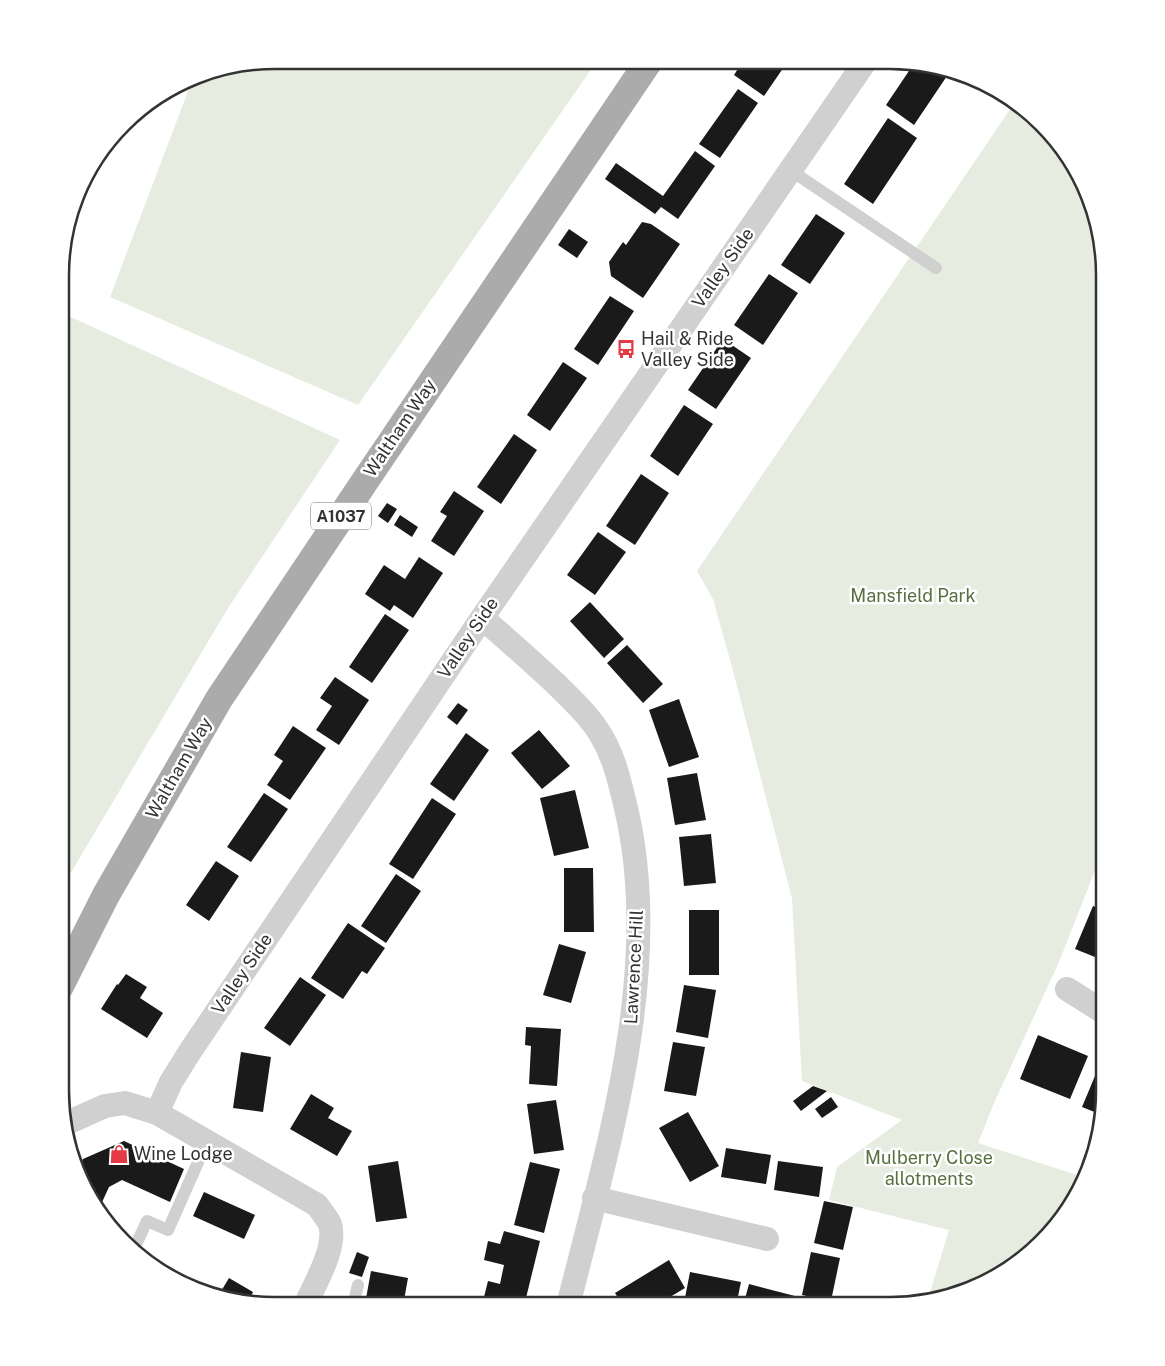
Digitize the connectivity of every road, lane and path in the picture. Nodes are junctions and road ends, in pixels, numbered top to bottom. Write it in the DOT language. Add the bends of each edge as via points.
graph roads {
  1 [pos="644,69"];
  2 [pos="860,69"];
  3 [pos="790,170"];
  4 [pos="936,268"];
  5 [pos="482,618"];
  6 [pos="69,967"];
  7 [pos="1067,989"];
  8 [pos="1096,1007"];
  9 [pos="157,1113"];
  10 [pos="71,1121"];
  11 [pos="207,1142"];
  12 [pos="594,1198"];
  13 [pos="767,1239"];
  14 [pos="137,1244"];
  15 [pos="358,1285"];
  16 [pos="309,1297"];
  17 [pos="355,1297"];
  18 [pos="570,1297"];
  1 -- 6 [label="main road, Waltham Way / A1037" via="219,699 106,895"];
  2 -- 3 [label="street, Valley Side"];
  3 -- 4 [label="lane"];
  3 -- 5 [label="street, Valley Side"];
  5 -- 9 [label="street, Valley Side" via="189,1053 170,1082"];
  5 -- 12 [label="street, Lawrence Hill" via="576,703 602,736 619,777 631,831 639,932 634,1000 624,1074"];
  7 -- 8 [label="street"];
  9 -- 10 [label="street" via="125,1103 105,1106"];
  9 -- 11 [label="street"];
  11 -- 14 [label="lane" via="168,1230 147,1222"];
  11 -- 16 [label="street" via="317,1205 329,1223 332,1239"];
  12 -- 13 [label="street"];
  12 -- 18 [label="street, Lawrence Hill"];
  15 -- 17 [label="lane"];
}
